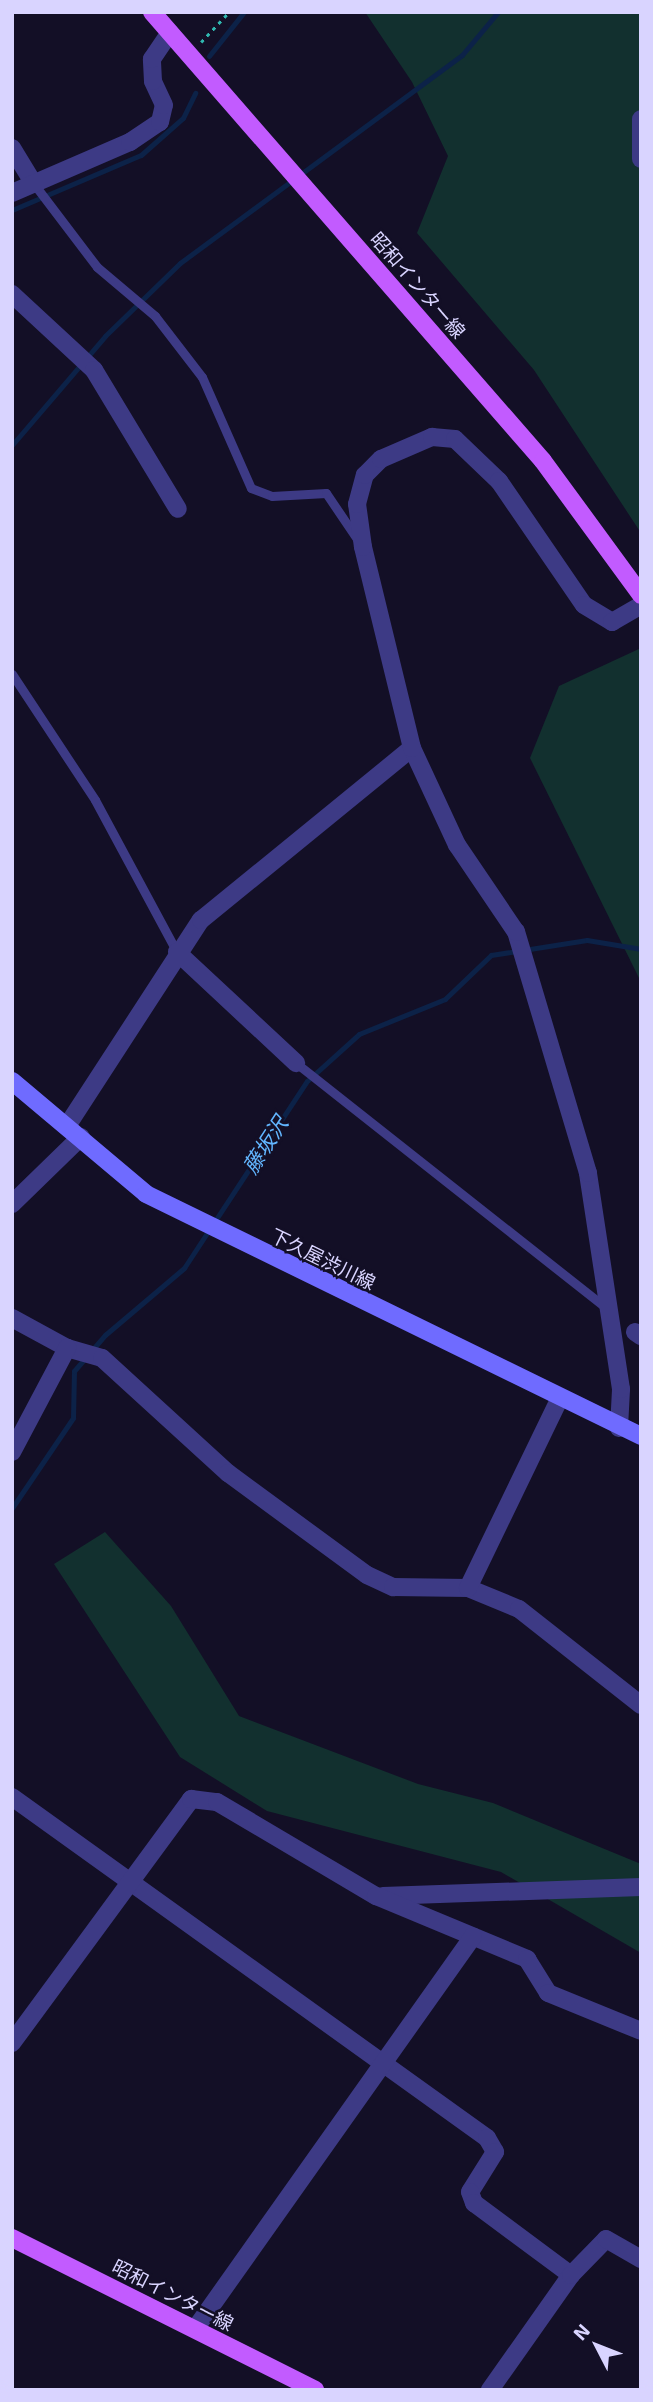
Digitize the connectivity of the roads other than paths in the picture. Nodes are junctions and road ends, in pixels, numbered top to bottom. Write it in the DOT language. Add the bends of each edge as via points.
graph roads {
  1 [pos="152,12"];
  2 [pos="170,32"];
  3 [pos="641,119"];
  4 [pos="12,148"];
  5 [pos="641,159"];
  6 [pos="34,184"];
  7 [pos="12,193"];
  8 [pos="12,294"];
  9 [pos="178,509"];
  10 [pos="363,547"];
  11 [pos="641,595"];
  12 [pos="641,605"];
  13 [pos="12,674"];
  14 [pos="412,748"];
  15 [pos="177,952"];
  16 [pos="296,1063"];
  17 [pos="12,1081"];
  18 [pos="74,1132"];
  19 [pos="12,1204"];
  20 [pos="608,1310"];
  21 [pos="12,1318"];
  22 [pos="67,1348"];
  23 [pos="559,1399"];
  24 [pos="619,1428"];
  25 [pos="641,1436"];
  26 [pos="12,1452"];
  27 [pos="468,1588"];
  28 [pos="641,1705"];
  29 [pos="12,1797"];
  30 [pos="127,1882"];
  31 [pos="641,1887"];
  32 [pos="376,1896"];
  33 [pos="473,1936"];
  34 [pos="641,2031"];
  35 [pos="12,2043"];
  36 [pos="382,2064"];
  37 [pos="12,2238"];
  38 [pos="641,2259"];
  39 [pos="571,2275"];
  40 [pos="195,2329"];
  41 [pos="316,2390"];
  42 [pos="490,2390"];
  1 -- 2 [label="main road, 昭和インター線"];
  2 -- 6 [label="street" via="152,59 153,81 164,105 160,122 130,142"];
  2 -- 11 [label="main road, 昭和インター線" via="543,461"];
  3 -- 5 [label="street"];
  4 -- 6 [label="street"];
  6 -- 7 [label="street"];
  6 -- 10 [label="lane" via="65,217 97,267 155,316 202,377 251,488 272,496 326,493"];
  8 -- 9 [label="street" via="94,370"];
  10 -- 12 [label="street" via="357,504 365,475 381,459 432,437 455,439 499,481 584,605 612,622"];
  10 -- 14 [label="street"];
  13 -- 15 [label="lane" via="95,800"];
  14 -- 15 [label="street" via="246,880"];
  14 -- 20 [label="street" via="457,845 516,932 588,1173"];
  15 -- 16 [label="street"];
  15 -- 18 [label="street"];
  16 -- 20 [label="lane"];
  17 -- 18 [label="main road, 下久屋渋川線"];
  18 -- 19 [label="street"];
  18 -- 23 [label="main road, 下久屋渋川線" via="146,1194 191,1219"];
  20 -- 24 [label="street" via="621,1389"];
  21 -- 22 [label="street"];
  22 -- 26 [label="street"];
  22 -- 27 [label="street" via="102,1358 228,1474 367,1575 393,1587"];
  23 -- 24 [label="main road, 下久屋渋川線"];
  23 -- 27 [label="street"];
  24 -- 25 [label="main road, 下久屋渋川線"];
  27 -- 28 [label="street" via="519,1609"];
  29 -- 30 [label="street"];
  30 -- 32 [label="street" via="191,1799 217,1802"];
  30 -- 35 [label="street"];
  30 -- 36 [label="street"];
  31 -- 32 [label="street"];
  32 -- 33 [label="street"];
  33 -- 34 [label="street" via="527,1959 548,1993"];
  33 -- 36 [label="street"];
  36 -- 39 [label="street" via="487,2138 495,2152 470,2192 474,2203"];
  36 -- 40 [label="street"];
  37 -- 40 [label="main road, 昭和インター線"];
  38 -- 39 [label="street" via="606,2239"];
  39 -- 42 [label="street"];
  40 -- 41 [label="main road, 昭和インター線"];
}
